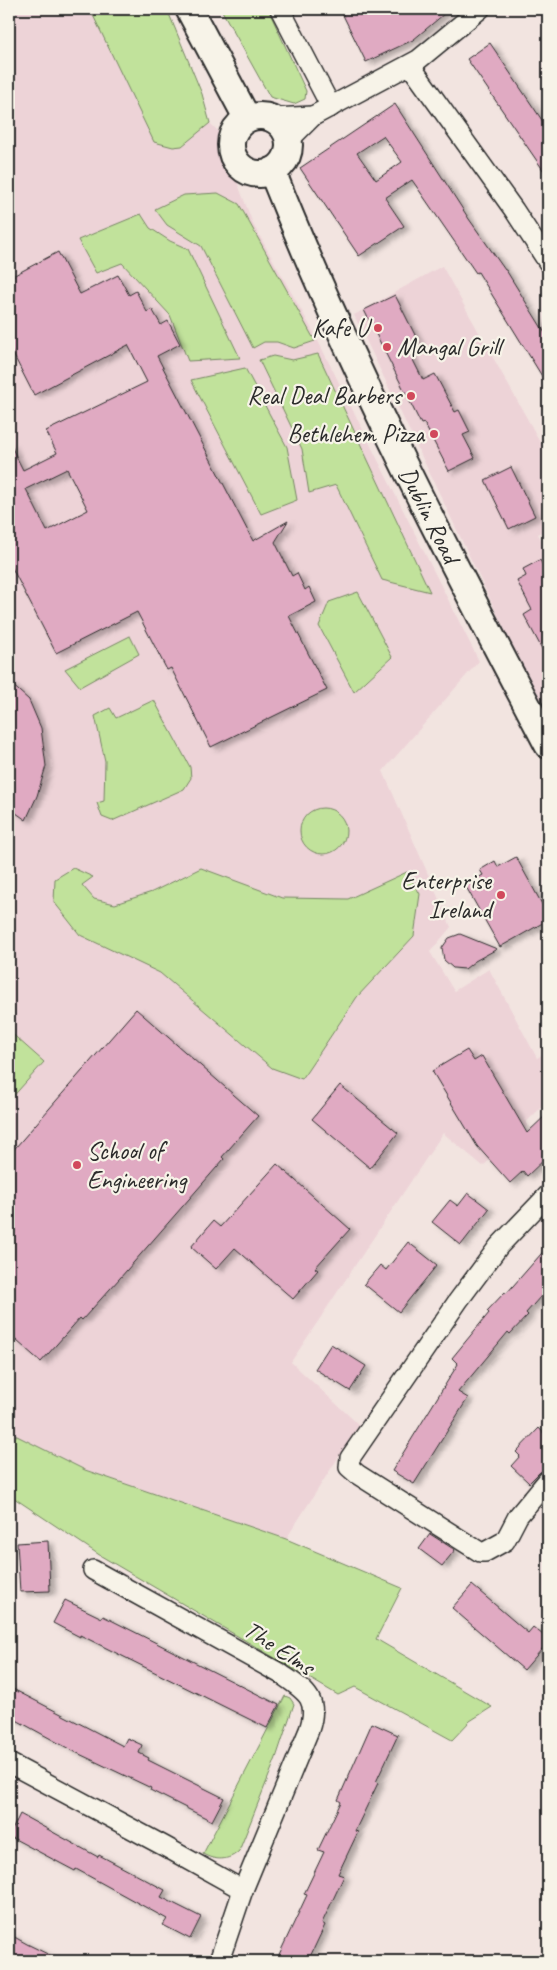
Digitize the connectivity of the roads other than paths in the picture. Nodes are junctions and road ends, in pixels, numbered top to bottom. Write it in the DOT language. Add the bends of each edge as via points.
graph roads {
  1 [pos="189,9"];
  2 [pos="280,9"];
  3 [pos="480,9"];
  4 [pos="410,65"];
  5 [pos="331,107"];
  6 [pos="313,116"];
  7 [pos="247,118"];
  8 [pos="273,118"];
  9 [pos="288,140"];
  10 [pos="272,172"];
  11 [pos="548,262"];
  12 [pos="547,741"];
  13 [pos="548,1195"];
  14 [pos="548,1480"];
  15 [pos="93,1570"];
  16 [pos="9,1763"];
  17 [pos="242,1890"];
  18 [pos="219,1961"];
  1 -- 7 [label="main road"];
  2 -- 5 [label="street"];
  3 -- 4 [label="street"];
  4 -- 5 [label="street"];
  4 -- 11 [label="street"];
  5 -- 6 [label="street"];
  6 -- 8 [label="street"];
  6 -- 9 [label="street"];
  7 -- 8 [label="main road" via="256,115"];
  7 -- 10 [label="main road" via="239,123 230,140 234,159 255,174"];
  8 -- 9 [label="main road"];
  9 -- 10 [label="main road" via="286,158"];
  10 -- 12 [label="main road, Dublin Road" via="363,383"];
  13 -- 14 [label="street" via="499,1246 458,1301 350,1458 349,1467 480,1552 505,1541 518,1516"];
  15 -- 17 [label="street, The Elms" via="281,1674 312,1700 314,1718"];
  16 -- 17 [label="street"];
  17 -- 18 [label="street, The Elms"];
}
